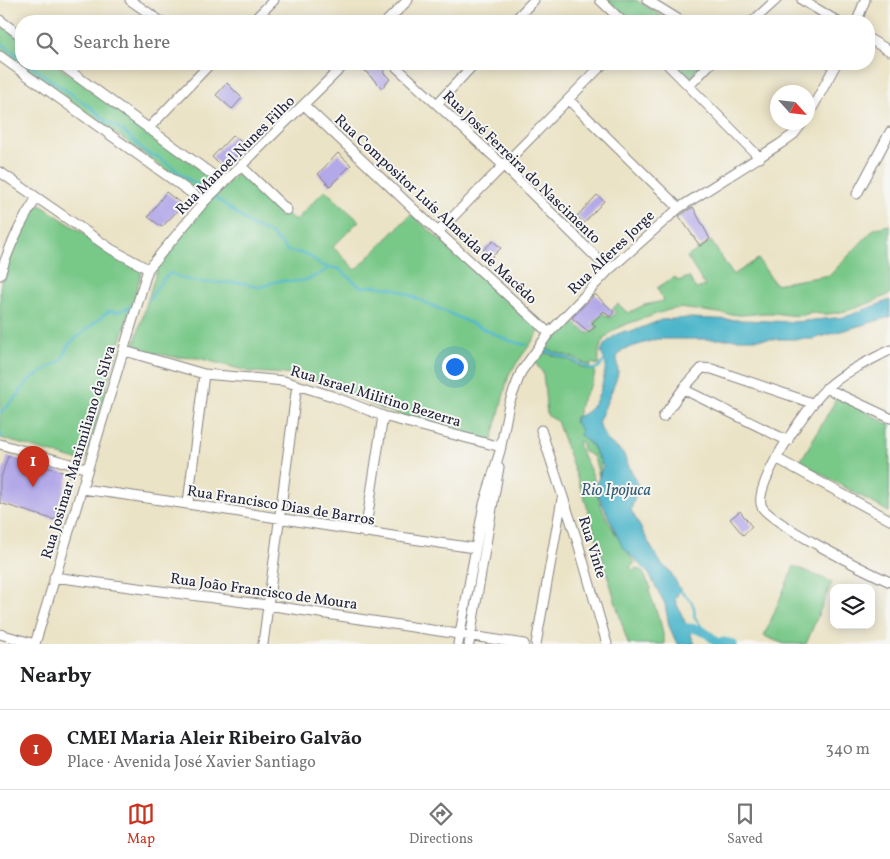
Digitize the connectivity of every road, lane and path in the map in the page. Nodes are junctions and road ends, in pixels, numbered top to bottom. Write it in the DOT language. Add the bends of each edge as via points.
graph roads {
  1 [pos="130,0"];
  2 [pos="274,0"];
  3 [pos="408,0"];
  4 [pos="534,0"];
  5 [pos="600,0"];
  6 [pos="647,0"];
  7 [pos="776,0"];
  8 [pos="802,0"];
  9 [pos="865,0"];
  10 [pos="143,3"];
  11 [pos="154,15"];
  12 [pos="259,15"];
  13 [pos="393,15"];
  14 [pos="520,15"];
  15 [pos="616,15"];
  16 [pos="671,15"];
  17 [pos="760,15"];
  18 [pos="827,15"];
  19 [pos="859,15"];
  20 [pos="0,20"];
  21 [pos="15,31"];
  22 [pos="875,43"];
  23 [pos="890,50"];
  24 [pos="3,58"];
  25 [pos="15,67"];
  26 [pos="0,69"];
  27 [pos="20,70"];
  28 [pos="68,70"];
  29 [pos="204,70"];
  30 [pos="339,70"];
  31 [pos="399,70"];
  32 [pos="468,70"];
  33 [pos="597,70"];
  34 [pos="674,70"];
  35 [pos="704,70"];
  36 [pos="833,70"];
  37 [pos="690,85"];
  38 [pos="569,100"];
  39 [pos="815,103"];
  40 [pos="437,104"];
  41 [pos="304,105"];
  42 [pos="148,128"];
  43 [pos="797,130"];
  44 [pos="890,132"];
  45 [pos="760,158"];
  46 [pos="241,166"];
  47 [pos="504,166"];
  48 [pos="0,172"];
  49 [pos="224,183"];
  50 [pos="857,194"];
  51 [pos="36,199"];
  52 [pos="204,202"];
  53 [pos="679,208"];
  54 [pos="287,210"];
  55 [pos="438,232"];
  56 [pos="148,269"];
  57 [pos="609,270"];
  58 [pos="0,275"];
  59 [pos="549,333"];
  60 [pos="890,350"];
  61 [pos="125,351"];
  62 [pos="879,355"];
  63 [pos="890,358"];
  64 [pos="204,374"];
  65 [pos="297,385"];
  66 [pos="826,388"];
  67 [pos="683,389"];
  68 [pos="812,403"];
  69 [pos="383,416"];
  70 [pos="663,417"];
  71 [pos="890,418"];
  72 [pos="541,430"];
  73 [pos="788,441"];
  74 [pos="0,444"];
  75 [pos="500,449"];
  76 [pos="776,458"];
  77 [pos="88,469"];
  78 [pos="82,489"];
  79 [pos="562,496"];
  80 [pos="188,503"];
  81 [pos="278,520"];
  82 [pos="890,520"];
  83 [pos="365,533"];
  84 [pos="475,548"];
  85 [pos="54,577"];
  86 [pos="890,582"];
  87 [pos="267,605"];
  88 [pos="0,634"];
  89 [pos="459,634"];
  90 [pos="470,640"];
  91 [pos="35,644"];
  92 [pos="263,644"];
  93 [pos="458,644"];
  94 [pos="524,644"];
  95 [pos="536,644"];
  96 [pos="607,644"];
  1 -- 10 [label="street"];
  2 -- 12 [label="street"];
  3 -- 13 [label="street"];
  4 -- 14 [label="street"];
  5 -- 15 [label="street"];
  6 -- 16 [label="street"];
  7 -- 17 [label="street"];
  8 -- 18 [label="street"];
  9 -- 19 [label="street"];
  10 -- 11 [label="street"];
  20 -- 21 [label="street"];
  22 -- 23 [label="street"];
  24 -- 25 [label="street"];
  24 -- 26 [label="street"];
  27 -- 52 [label="street"];
  28 -- 42 [label="street"];
  29 -- 42 [label="street"];
  30 -- 41 [label="street, Rua Manoel Nunes Filho"];
  31 -- 40 [label="street, Rua José Ferreira do Nascimento"];
  32 -- 40 [label="street"];
  33 -- 38 [label="street"];
  34 -- 37 [label="street"];
  35 -- 37 [label="street"];
  36 -- 39 [label="street"];
  37 -- 45 [label="street"];
  38 -- 47 [label="street"];
  38 -- 53 [label="street"];
  40 -- 47 [label="street, Rua José Ferreira do Nascimento"];
  41 -- 46 [label="street, Rua Manoel Nunes Filho"];
  41 -- 55 [label="street, Rua Compositor Luís Almeida de Macêdo"];
  42 -- 49 [label="street"];
  43 -- 45 [label="street, Rua Alferes Jorge"];
  44 -- 50 [label="street"];
  45 -- 53 [label="street, Rua Alferes Jorge"];
  46 -- 49 [label="street, Rua Manoel Nunes Filho"];
  46 -- 54 [label="street"];
  47 -- 55 [label="street"];
  47 -- 57 [label="street, Rua José Ferreira do Nascimento"];
  48 -- 51 [label="street"];
  49 -- 52 [label="street, Rua Manoel Nunes Filho"];
  51 -- 56 [label="street" via="111,249"];
  51 -- 58 [label="street" via="20,222"];
  52 -- 56 [label="street, Rua Manoel Nunes Filho"];
  53 -- 57 [label="street, Rua Alferes Jorge"];
  55 -- 59 [label="street, Rua Compositor Luís Almeida de Macêdo"];
  56 -- 61 [label="street, Rua Josimar Maximiliano da Silva"];
  57 -- 59 [label="street, Rua Alferes Jorge"];
  59 -- 75 [label="street, Rua Alferes Jorge" via="522,372 514,390"];
  60 -- 62 [label="street"];
  61 -- 64 [label="street, Rua Israel Militino Bezerra"];
  61 -- 77 [label="street, Rua Josimar Maximiliano da Silva"];
  62 -- 63 [label="street"];
  62 -- 66 [label="street"];
  64 -- 65 [label="street, Rua Israel Militino Bezerra"];
  64 -- 80 [label="street"];
  65 -- 69 [label="street, Rua Israel Militino Bezerra"];
  65 -- 81 [label="street"];
  66 -- 68 [label="street"];
  66 -- 71 [label="street"];
  67 -- 68 [label="street" via="698,370 712,369"];
  67 -- 70 [label="street"];
  67 -- 73 [label="street"];
  68 -- 73 [label="street"];
  69 -- 75 [label="street, Rua Israel Militino Bezerra"];
  69 -- 83 [label="street"];
  72 -- 79 [label="street, Rua Vinte"];
  73 -- 76 [label="street"];
  74 -- 77 [label="street"];
  75 -- 84 [label="street"];
  75 -- 90 [label="street" via="499,472"];
  76 -- 82 [label="street"];
  76 -- 86 [label="street" via="762,487 761,506 770,516"];
  77 -- 78 [label="street, Rua Josimar Maximiliano da Silva"];
  78 -- 80 [label="street, Rua Francisco Dias de Barros"];
  78 -- 85 [label="street, Rua Josimar Maximiliano da Silva"];
  79 -- 95 [label="street"];
  79 -- 96 [label="street, Rua Vinte"];
  80 -- 81 [label="street, Rua Francisco Dias de Barros"];
  81 -- 83 [label="street, Rua Francisco Dias de Barros"];
  81 -- 87 [label="street"];
  83 -- 84 [label="street, Rua Francisco Dias de Barros"];
  84 -- 89 [label="street"];
  85 -- 87 [label="street, Rua João Francisco de Moura"];
  85 -- 91 [label="street, Rua Josimar Maximiliano da Silva"];
  87 -- 89 [label="street, Rua João Francisco de Moura"];
  87 -- 92 [label="street"];
  88 -- 91 [label="street"];
  89 -- 90 [label="street, Rua João Francisco de Moura"];
  89 -- 93 [label="street"];
  90 -- 94 [label="street, Rua João Francisco de Moura"];
}
